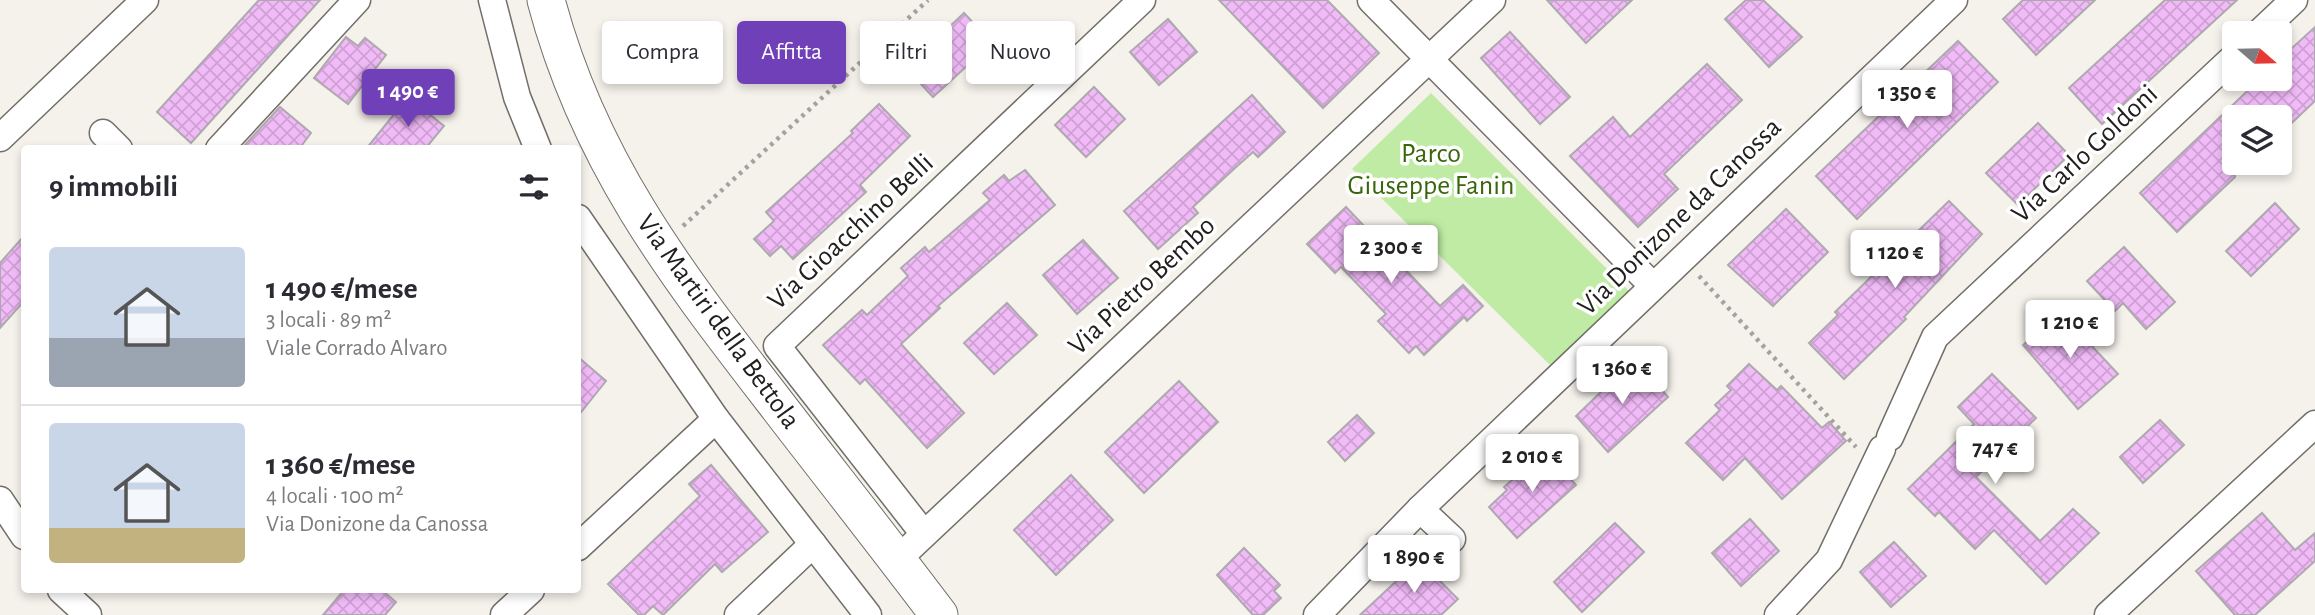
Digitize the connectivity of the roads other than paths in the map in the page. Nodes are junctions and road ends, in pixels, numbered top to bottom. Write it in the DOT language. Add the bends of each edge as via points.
graph roads {
  1 [pos="145,0"];
  2 [pos="357,0"];
  3 [pos="492,0"];
  4 [pos="546,0"];
  5 [pos="1142,0"];
  6 [pos="1371,0"];
  7 [pos="1492,0"];
  8 [pos="1954,0"];
  9 [pos="2294,0"];
  10 [pos="2272,21"];
  11 [pos="1430,58"];
  12 [pos="2222,68"];
  13 [pos="0,138"];
  14 [pos="223,145"];
  15 [pos="536,145"];
  16 [pos="581,222"];
  17 [pos="1653,286"];
  18 [pos="716,419"];
  19 [pos="2315,424"];
  20 [pos="0,500"];
  21 [pos="1420,509"];
  22 [pos="21,532"];
  23 [pos="924,534"];
  24 [pos="1452,539"];
  25 [pos="581,544"];
  26 [pos="813,544"];
  27 [pos="897,560"];
  28 [pos="64,593"];
  29 [pos="524,593"];
  30 [pos="88,615"];
  31 [pos="504,615"];
  32 [pos="738,615"];
  33 [pos="868,615"];
  34 [pos="939,615"];
  35 [pos="1317,615"];
  36 [pos="1778,615"];
  37 [pos="2108,615"];
  1 -- 13 [label="street"];
  2 -- 14 [label="street"];
  3 -- 15 [label="street" via="517,97"];
  4 -- 27 [label="main road, Via Martiri della Bettola" via="608,164 660,248"];
  5 -- 23 [label="street, Via Gioacchino Belli" via="776,346"];
  6 -- 11 [label="street"];
  7 -- 11 [label="street, Via Pietro Bembo"];
  8 -- 17 [label="street, Via Donizone da Canossa"];
  9 -- 10 [label="street"];
  11 -- 17 [label="street"];
  11 -- 23 [label="street, Via Pietro Bembo"];
  12 -- 36 [label="street, Via Carlo Goldoni" via="1935,337 1829,560"];
  16 -- 18 [label="street"];
  17 -- 21 [label="street, Via Donizone da Canossa"];
  18 -- 25 [label="street"];
  18 -- 26 [label="street"];
  19 -- 37 [label="street"];
  20 -- 22 [label="street"];
  21 -- 24 [label="street"];
  21 -- 35 [label="street, Via Donizone da Canossa"];
  23 -- 27 [label="street, Via Pietro Bembo"];
  26 -- 32 [label="street"];
  26 -- 33 [label="street"];
  27 -- 34 [label="main road, Via Martiri della Bettola"];
  28 -- 30 [label="street"];
  29 -- 31 [label="street"];
}
